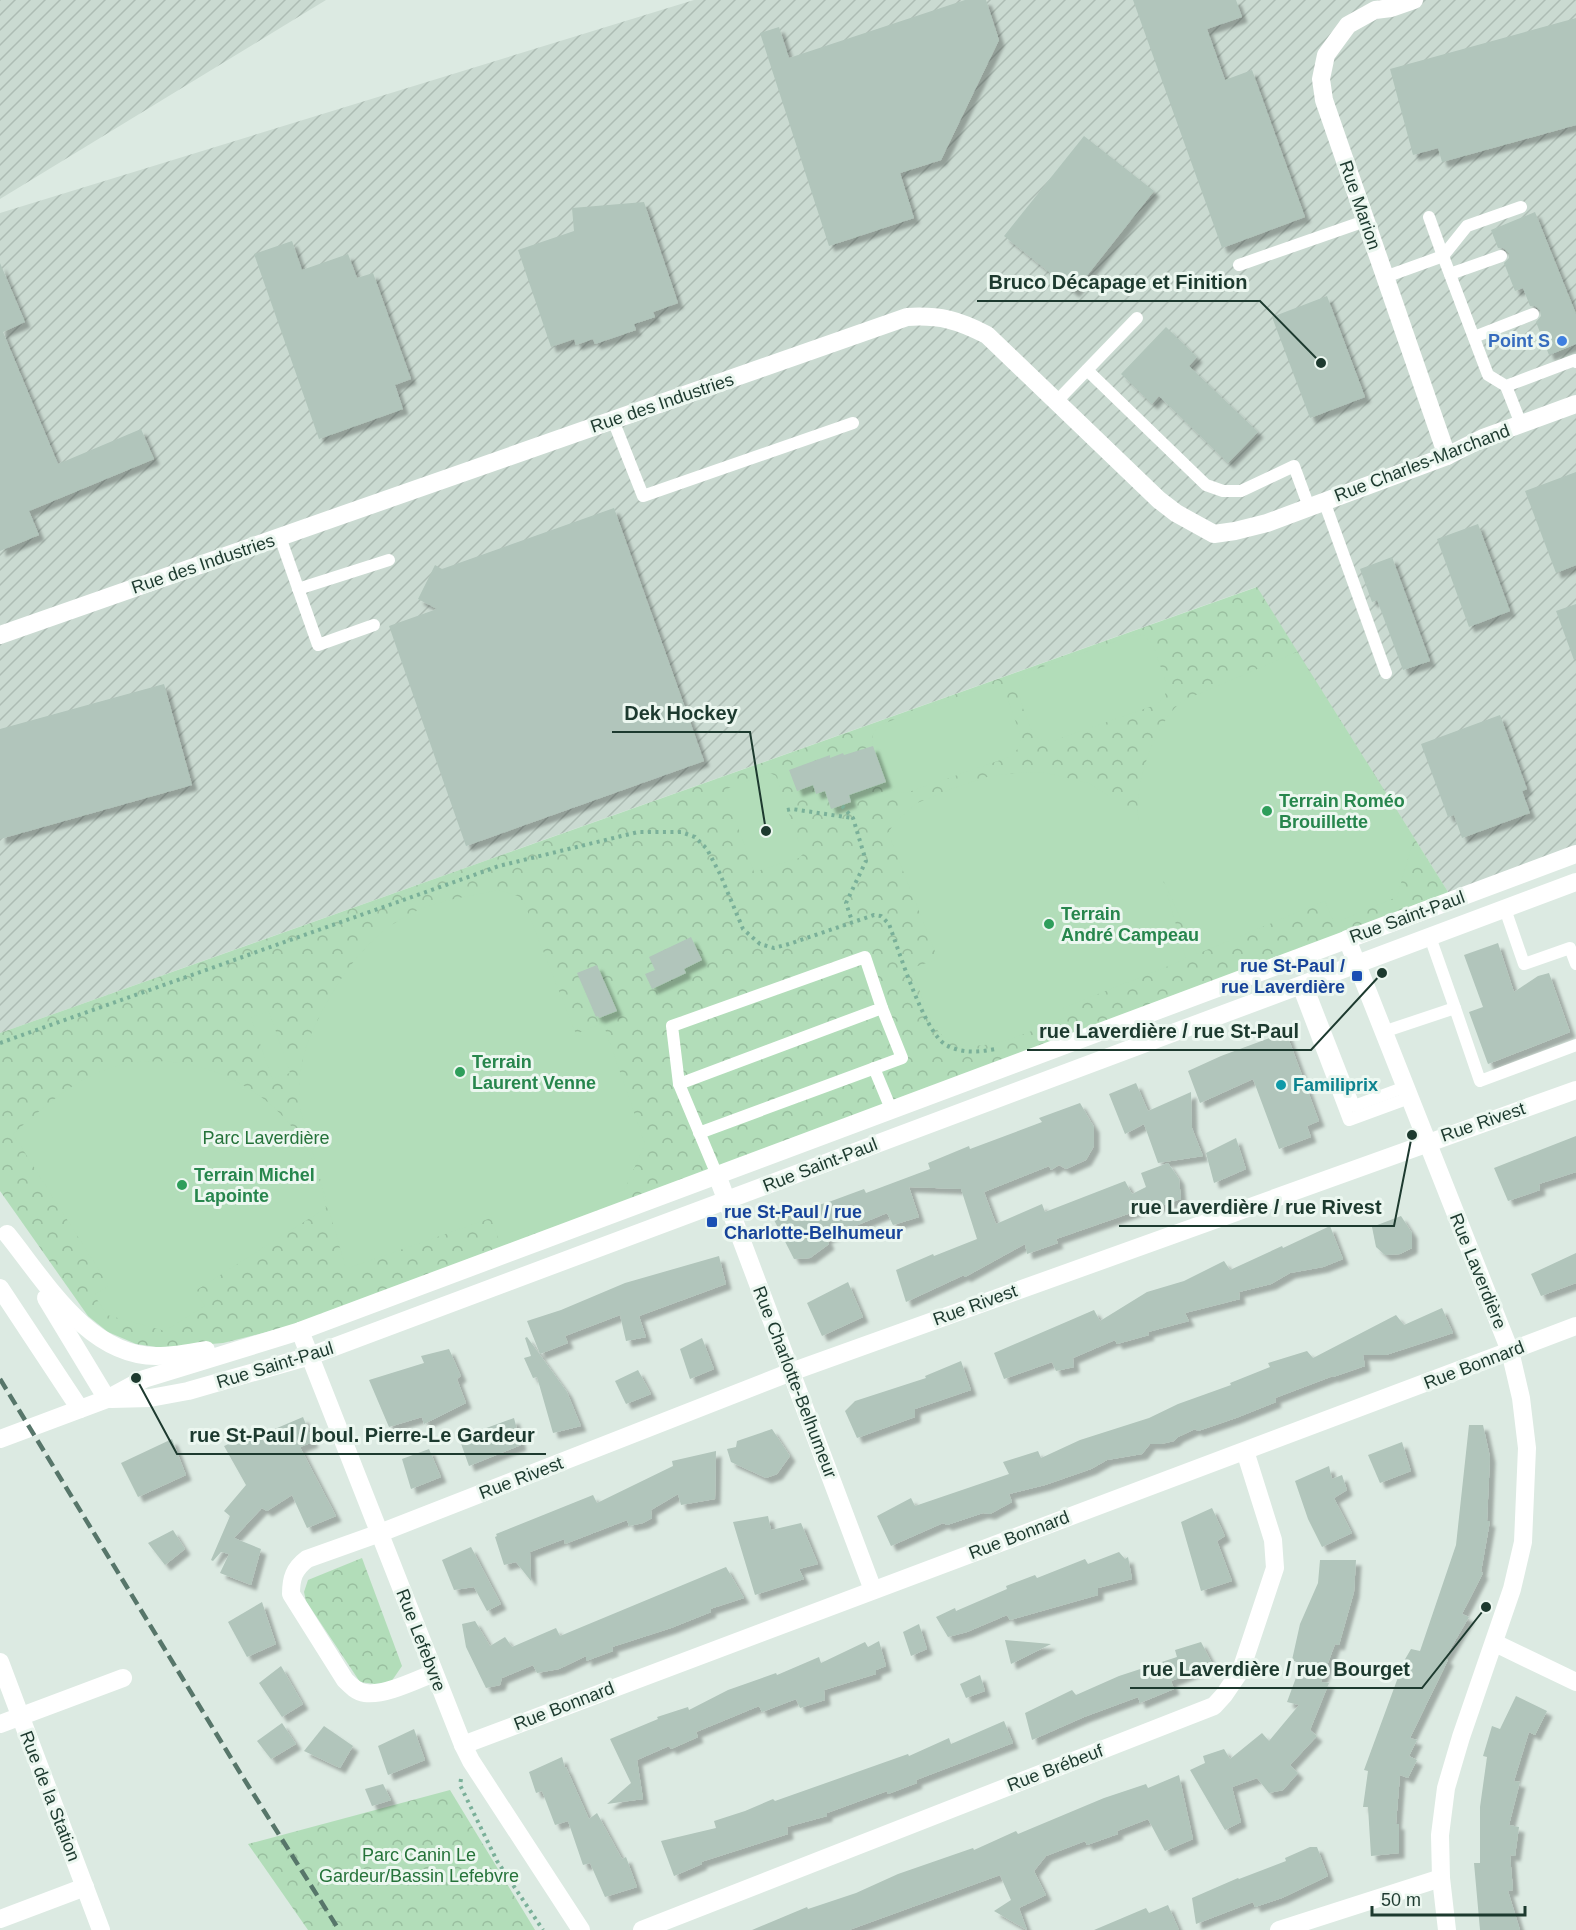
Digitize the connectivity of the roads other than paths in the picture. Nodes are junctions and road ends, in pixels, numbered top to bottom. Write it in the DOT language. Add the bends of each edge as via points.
graph roads {
  1 [pos="1414,0"];
  2 [pos="1521,207"];
  3 [pos="1429,217"];
  4 [pos="1365,221"];
  5 [pos="1443,256"];
  6 [pos="1501,256"];
  7 [pos="1239,265"];
  8 [pos="1450,274"];
  9 [pos="1385,278"];
  10 [pos="1533,314"];
  11 [pos="1137,318"];
  12 [pos="1474,337"];
  13 [pos="1576,362"];
  14 [pos="1087,370"];
  15 [pos="1506,386"];
  16 [pos="1056,402"];
  17 [pos="1576,404"];
  18 [pos="614,420"];
  19 [pos="853,423"];
  20 [pos="1521,424"];
  21 [pos="1447,456"];
  22 [pos="1317,504"];
  23 [pos="1267,523"];
  24 [pos="280,537"];
  25 [pos="389,560"];
  26 [pos="298,589"];
  27 [pos="375,625"];
  28 [pos="0,635"];
  29 [pos="1386,673"];
  30 [pos="1576,854"];
  31 [pos="1511,878"];
  32 [pos="1576,882"];
  33 [pos="1510,907"];
  34 [pos="1430,937"];
  35 [pos="1347,939"];
  36 [pos="1357,964"];
  37 [pos="1576,964"];
  38 [pos="1302,985"];
  39 [pos="882,1008"];
  40 [pos="1455,1008"];
  41 [pos="1137,1018"];
  42 [pos="1383,1032"];
  43 [pos="1144,1044"];
  44 [pos="1576,1045"];
  45 [pos="1013,1065"];
  46 [pos="874,1068"];
  47 [pos="679,1084"];
  48 [pos="1021,1090"];
  49 [pos="1576,1090"];
  50 [pos="1407,1093"];
  51 [pos="884,1112"];
  52 [pos="699,1133"];
  53 [pos="889,1140"];
  54 [pos="1426,1142"];
  55 [pos="717,1175"];
  56 [pos="727,1200"];
  57 [pos="4,1229"];
  58 [pos="572,1229"];
  59 [pos="582,1254"];
  60 [pos="429,1282"];
  61 [pos="0,1288"];
  62 [pos="439,1308"];
  63 [pos="1576,1326"];
  64 [pos="300,1331"];
  65 [pos="258,1343"];
  66 [pos="1510,1352"];
  67 [pos="310,1356"];
  68 [pos="791,1371"];
  69 [pos="107,1399"];
  70 [pos="80,1409"];
  71 [pos="0,1439"];
  72 [pos="1245,1451"];
  73 [pos="380,1533"];
  74 [pos="873,1590"];
  75 [pos="1495,1643"];
  76 [pos="0,1662"];
  77 [pos="434,1673"];
  78 [pos="123,1678"];
  79 [pos="1576,1682"];
  80 [pos="20,1716"];
  81 [pos="0,1724"];
  82 [pos="463,1745"];
  83 [pos="1441,1878"];
  84 [pos="85,1887"];
  85 [pos="0,1918"];
  86 [pos="101,1930"];
  87 [pos="581,1930"];
  88 [pos="642,1930"];
  89 [pos="1279,1930"];
  90 [pos="1447,1930"];
  1 -- 4 [label="street, Rue Marion" via="1375,10 1348,25 1326,55 1321,79 1324,100"];
  2 -- 5 [label="lane" via="1467,226"];
  3 -- 5 [label="lane"];
  4 -- 7 [label="lane"];
  4 -- 9 [label="street, Rue Marion"];
  5 -- 8 [label="lane"];
  5 -- 9 [label="lane"];
  6 -- 8 [label="lane"];
  8 -- 12 [label="lane"];
  9 -- 21 [label="street, Rue Marion"];
  10 -- 12 [label="lane"];
  11 -- 14 [label="lane"];
  12 -- 15 [label="lane" via="1488,375"];
  13 -- 15 [label="lane"];
  14 -- 16 [label="lane"];
  14 -- 22 [label="lane" via="1206,485 1223,491 1241,491 1294,466"];
  15 -- 20 [label="lane"];
  16 -- 18 [label="street, Rue des Industries" via="987,335 948,318 927,316 907,317"];
  16 -- 23 [label="street, Rue des Industries" via="1159,500 1198,526 1214,534"];
  17 -- 20 [label="street, Rue Charles-Marchand"];
  18 -- 19 [label="lane" via="643,496"];
  18 -- 24 [label="street, Rue des Industries"];
  20 -- 21 [label="street, Rue Charles-Marchand"];
  21 -- 22 [label="street, Rue Charles-Marchand"];
  22 -- 23 [label="street, Rue Charles-Marchand"];
  22 -- 29 [label="lane"];
  24 -- 26 [label="lane"];
  24 -- 28 [label="street, Rue des Industries"];
  25 -- 26 [label="lane"];
  26 -- 27 [label="lane" via="318,645"];
  30 -- 31 [label="street, Rue Saint-Paul"];
  31 -- 33 [label="street"];
  31 -- 35 [label="street, Rue Saint-Paul"];
  32 -- 33 [label="street, Rue Saint-Paul"];
  33 -- 34 [label="street, Rue Saint-Paul"];
  33 -- 37 [label="lane" via="1524,964 1570,948"];
  34 -- 36 [label="street, Rue Saint-Paul"];
  34 -- 40 [label="lane"];
  35 -- 36 [label="street, Rue Laverdière"];
  35 -- 41 [label="street, Rue Saint-Paul"];
  36 -- 38 [label="street, Rue Saint-Paul"];
  36 -- 42 [label="street, Rue Laverdière"];
  38 -- 43 [label="street, Rue Saint-Paul"];
  38 -- 50 [label="lane" via="1349,1120"];
  39 -- 46 [label="lane" via="902,1058"];
  39 -- 47 [label="lane"];
  39 -- 47 [label="lane" via="865,957 672,1026"];
  40 -- 42 [label="lane"];
  40 -- 44 [label="lane" via="1480,1081"];
  41 -- 43 [label="street"];
  41 -- 45 [label="street, Rue Saint-Paul"];
  42 -- 50 [label="street, Rue Laverdière"];
  43 -- 48 [label="street, Rue Saint-Paul"];
  45 -- 48 [label="street"];
  45 -- 51 [label="street, Rue Saint-Paul"];
  46 -- 51 [label="lane"];
  46 -- 52 [label="lane"];
  47 -- 52 [label="lane"];
  48 -- 53 [label="street, Rue Saint-Paul"];
  49 -- 54 [label="street, Rue Rivest"];
  50 -- 54 [label="street, Rue Laverdière"];
  51 -- 53 [label="street, Rue Saint-Paul"];
  51 -- 55 [label="street, Rue Saint-Paul"];
  52 -- 55 [label="lane"];
  53 -- 56 [label="street, Rue Saint-Paul"];
  54 -- 66 [label="street, Rue Laverdière"];
  54 -- 68 [label="street, Rue Rivest"];
  55 -- 56 [label="street, Rue Charlotte-Belhumeur"];
  55 -- 58 [label="street, Rue Saint-Paul"];
  56 -- 59 [label="street, Rue Saint-Paul"];
  56 -- 68 [label="street, Rue Charlotte-Belhumeur"];
  57 -- 65 [label="street" via="70,1314 101,1340 123,1350 155,1356"];
  57 -- 69 [label="street"];
  58 -- 59 [label="street"];
  58 -- 60 [label="street, Rue Saint-Paul"];
  59 -- 62 [label="street, Rue Saint-Paul"];
  60 -- 62 [label="street"];
  60 -- 64 [label="street, Rue Saint-Paul"];
  61 -- 70 [label="street"];
  62 -- 67 [label="street, Rue Saint-Paul"];
  63 -- 66 [label="street, Rue Bonnard"];
  64 -- 65 [label="street, Rue Saint-Paul"];
  64 -- 67 [label="street, Rue Lefebvre"];
  65 -- 69 [label="street, Rue Saint-Paul" via="144,1379"];
  66 -- 72 [label="street, Rue Bonnard"];
  66 -- 75 [label="street, Rue Laverdière" via="1527,1448 1523,1542"];
  67 -- 69 [label="street, Rue Saint-Paul" via="188,1391 150,1398"];
  67 -- 73 [label="street, Rue Lefebvre"];
  68 -- 73 [label="street, Rue Rivest"];
  68 -- 74 [label="street, Rue Charlotte-Belhumeur"];
  69 -- 70 [label="street, Rue Saint-Paul"];
  70 -- 71 [label="street, Rue Saint-Paul"];
  72 -- 74 [label="street, Rue Bonnard"];
  72 -- 88 [label="street, Rue Brébeuf" via="1273,1540 1275,1568 1241,1670 1214,1706"];
  73 -- 77 [label="street, Rue Lefebvre"];
  73 -- 77 [label="street, Rue Rivest" via="307,1559 291,1579 291,1594 345,1680 354,1688 364,1693 380,1693"];
  74 -- 82 [label="street, Rue Bonnard"];
  75 -- 79 [label="street"];
  75 -- 83 [label="street, Rue Laverdière" via="1446,1788 1440,1835"];
  76 -- 80 [label="street, Rue de la Station"];
  77 -- 82 [label="street, Rue Lefebvre"];
  78 -- 80 [label="street"];
  80 -- 81 [label="street"];
  80 -- 84 [label="street, Rue de la Station"];
  82 -- 87 [label="street, Rue Lefebvre"];
  83 -- 89 [label="street"];
  83 -- 90 [label="street, Rue Laverdière"];
  84 -- 85 [label="street"];
  84 -- 86 [label="street, Rue de la Station"];
}
